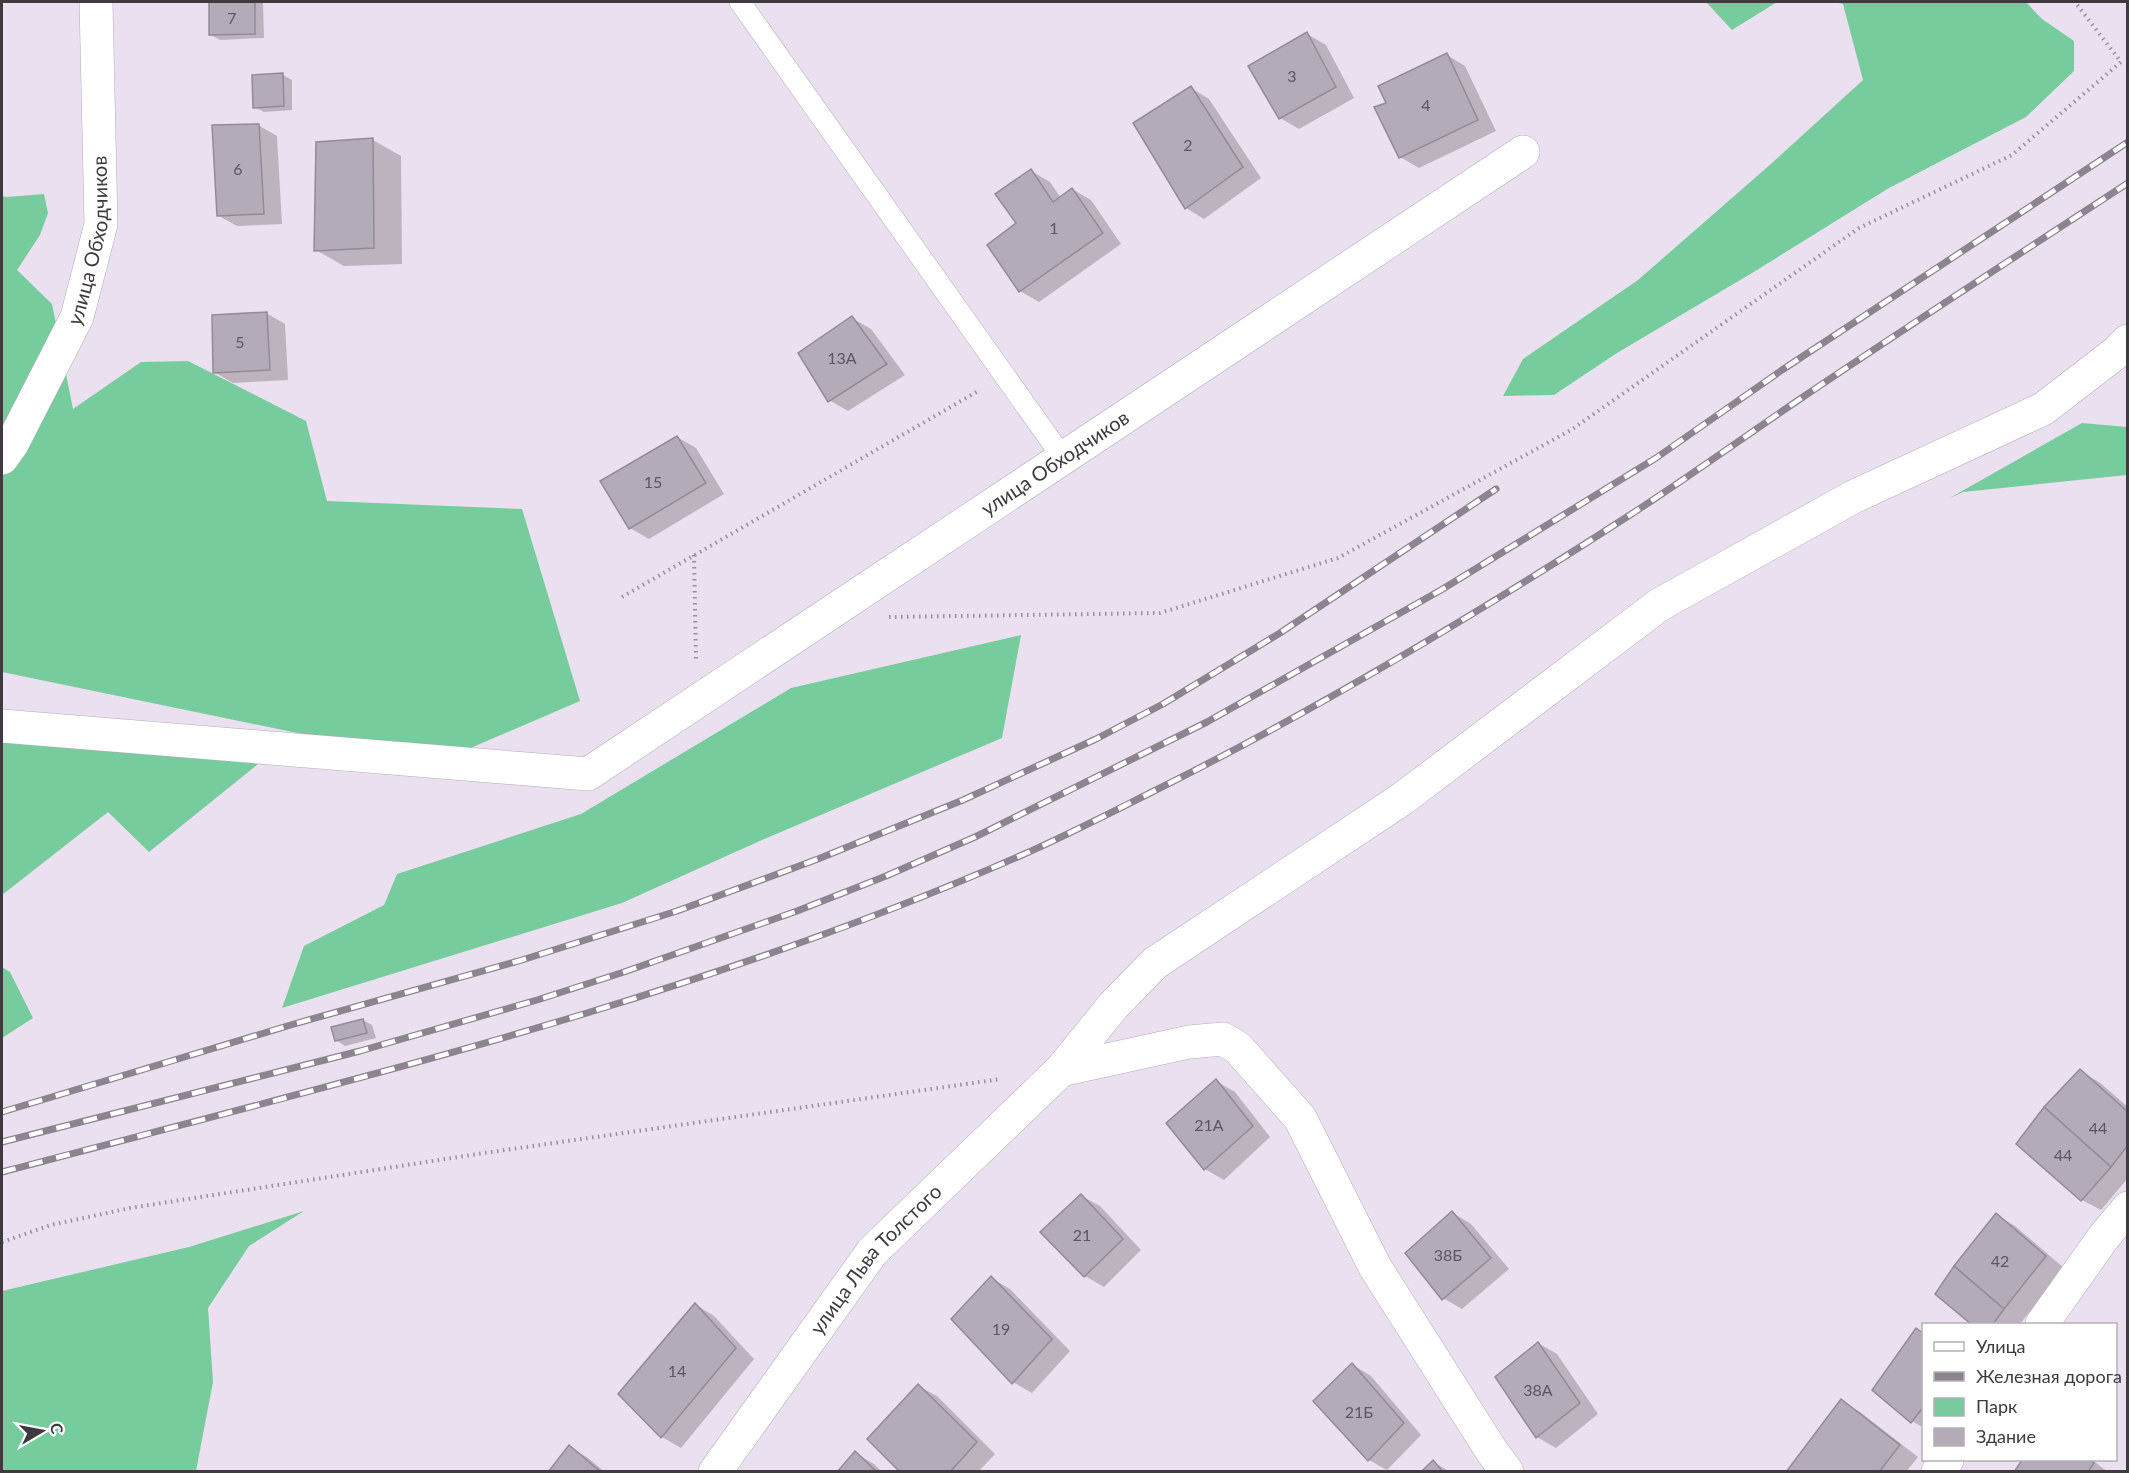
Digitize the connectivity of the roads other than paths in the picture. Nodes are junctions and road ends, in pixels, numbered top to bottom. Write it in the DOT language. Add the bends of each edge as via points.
graph roads {
  1 [pos="96,2"];
  2 [pos="740,2"];
  3 [pos="1522,152"];
  4 [pos="2127,341"];
  5 [pos="2,458"];
  6 [pos="1063,458"];
  7 [pos="2,726"];
  8 [pos="1061,1070"];
  9 [pos="2127,1209"];
  10 [pos="2043,1323"];
  11 [pos="715,1472"];
  12 [pos="1507,1472"];
  1 -- 5 [label="street, улица Обходчиков" via="101,224 76,317"];
  2 -- 6 [label="lane"];
  3 -- 6 [label="street, улица Обходчиков"];
  4 -- 8 [label="street, улица Льва Толстого" via="2043,409 1853,497 1659,605 1402,799 1155,963 1113,1006"];
  6 -- 7 [label="street, улица Обходчиков" via="588,774"];
  8 -- 11 [label="street, улица Льва Толстого" via="872,1252"];
  8 -- 12 [label="street" via="1189,1042 1223,1039 1238,1048 1300,1118 1375,1267"];
  9 -- 10 [label="street"];
}
